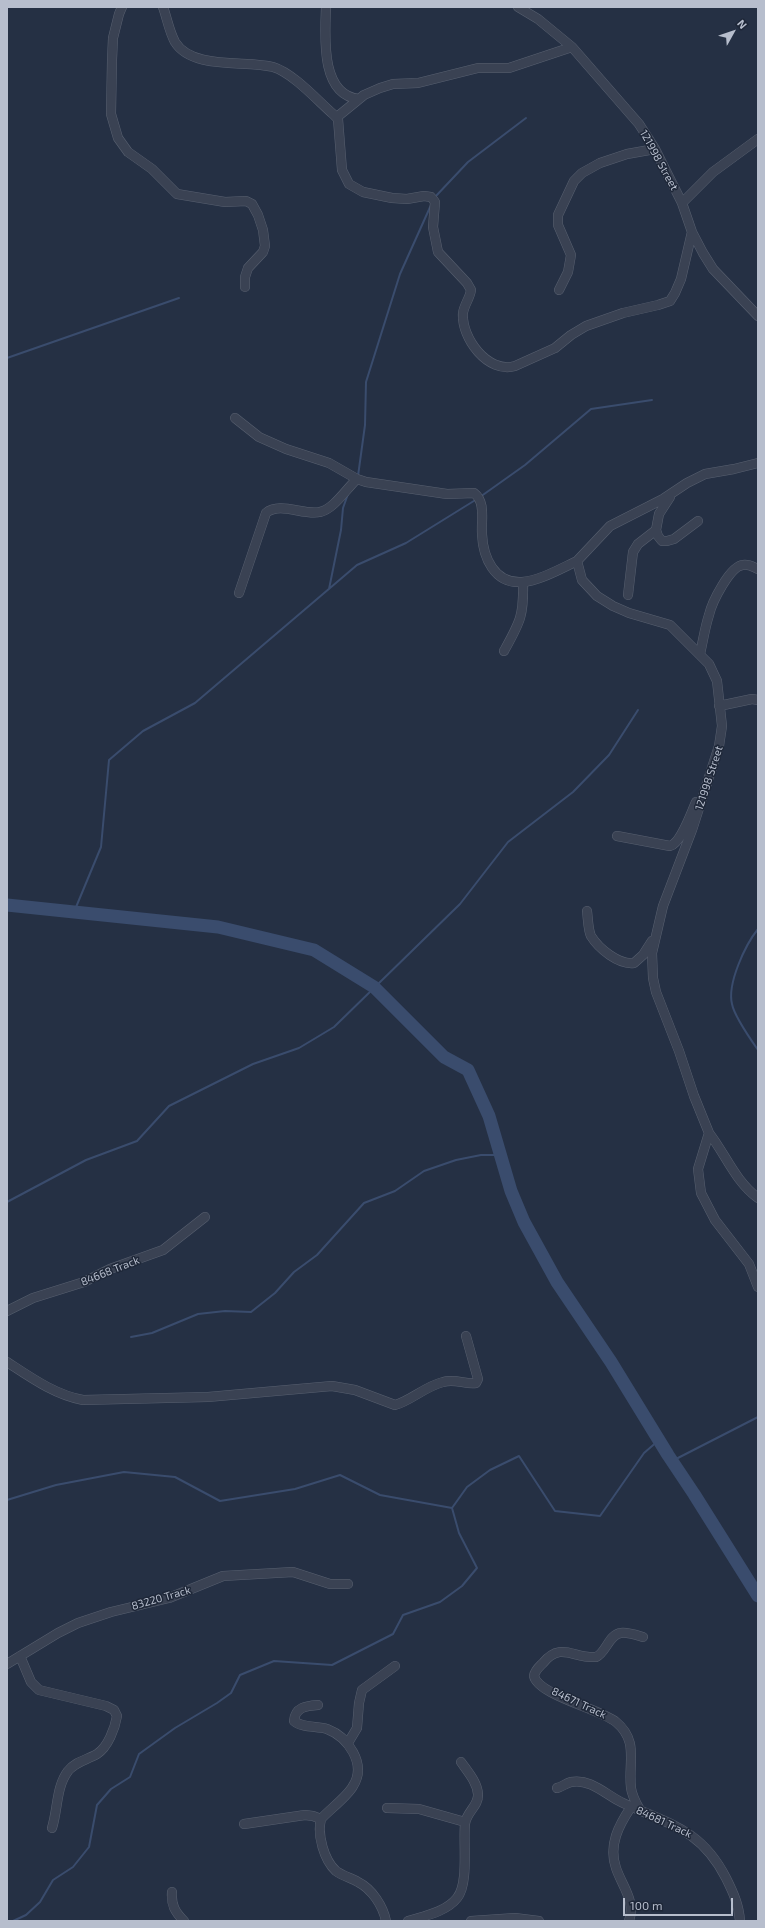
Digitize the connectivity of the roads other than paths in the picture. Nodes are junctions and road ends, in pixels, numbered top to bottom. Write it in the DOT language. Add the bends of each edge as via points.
graph roads {
  1 [pos="122,7"];
  2 [pos="163,7"];
  3 [pos="326,7"];
  4 [pos="518,7"];
  5 [pos="572,47"];
  6 [pos="359,99"];
  7 [pos="337,117"];
  8 [pos="758,139"];
  9 [pos="656,149"];
  10 [pos="682,203"];
  11 [pos="692,232"];
  12 [pos="245,287"];
  13 [pos="559,290"];
  14 [pos="758,316"];
  15 [pos="235,418"];
  16 [pos="758,463"];
  17 [pos="357,479"];
  18 [pos="673,492"];
  19 [pos="698,521"];
  20 [pos="656,530"];
  21 [pos="577,561"];
  22 [pos="758,569"];
  23 [pos="523,582"];
  24 [pos="239,593"];
  25 [pos="628,595"];
  26 [pos="504,652"];
  27 [pos="700,654"];
  28 [pos="758,700"];
  29 [pos="720,706"];
  30 [pos="708,780"];
  31 [pos="617,836"];
  32 [pos="587,911"];
  33 [pos="654,938"];
  34 [pos="709,1133"];
  35 [pos="758,1198"];
  36 [pos="205,1217"];
  37 [pos="758,1288"];
  38 [pos="7,1311"];
  39 [pos="466,1336"];
  40 [pos="7,1362"];
  41 [pos="348,1584"];
  42 [pos="643,1637"];
  43 [pos="20,1656"];
  44 [pos="7,1664"];
  45 [pos="396,1666"];
  46 [pos="318,1705"];
  47 [pos="348,1743"];
  48 [pos="461,1762"];
  49 [pos="557,1788"];
  50 [pos="387,1808"];
  51 [pos="636,1809"];
  52 [pos="321,1820"];
  53 [pos="465,1822"];
  54 [pos="244,1824"];
  55 [pos="52,1828"];
  56 [pos="172,1892"];
  57 [pos="184,1921"];
  58 [pos="386,1921"];
  59 [pos="408,1921"];
  60 [pos="471,1921"];
  61 [pos="539,1921"];
  62 [pos="629,1921"];
  63 [pos="740,1921"];
  1 -- 12 [label="street" via="113,38 112,60 111,114 118,138 128,152 152,169 177,194 225,202 246,201 252,204 258,215 265,242 264,249 247,272"];
  2 -- 7 [label="street" via="175,41 184,52 213,61 273,67 286,73"];
  3 -- 6 [label="street" via="326,56 334,83 349,97"];
  4 -- 5 [label="street, 121998 Street" via="538,19"];
  5 -- 6 [label="street" via="509,68 478,68 418,83 393,84 371,91"];
  5 -- 9 [label="street, 121998 Street" via="624,106"];
  6 -- 7 [label="street"];
  7 -- 11 [label="street" via="342,170 346,181 352,187 392,198 428,196 435,202 432,227 438,252 471,290 463,314 469,336 480,354 499,366 509,368 552,350 586,326 670,301 682,279"];
  8 -- 10 [label="street" via="713,172"];
  9 -- 10 [label="street, 121998 Street"];
  9 -- 13 [label="street" via="627,154 600,163 582,173 574,181 558,215 558,225 571,255 568,272"];
  10 -- 11 [label="street, 121998 Street"];
  11 -- 14 [label="street, 121998 Street" via="713,269"];
  15 -- 17 [label="street" via="259,437 328,463"];
  16 -- 18 [label="street" via="705,474"];
  17 -- 23 [label="street" via="432,493 474,493 481,502 482,540 489,564 497,574"];
  17 -- 24 [label="street" via="332,506 320,512 276,508 266,513"];
  18 -- 20 [label="street" via="659,514"];
  18 -- 21 [label="street" via="610,526"];
  19 -- 20 [label="street" via="669,541 662,541"];
  20 -- 25 [label="street" via="638,544 633,552"];
  21 -- 23 [label="street"];
  21 -- 27 [label="street, 121998 Street" via="582,580 597,596 629,613 670,624"];
  22 -- 27 [label="street" via="742,565 733,571 722,585 709,614"];
  23 -- 26 [label="street" via="522,617"];
  27 -- 29 [label="street, 121998 Street" via="715,676"];
  28 -- 29 [label="street"];
  29 -- 30 [label="street, 121998 Street" via="721,736"];
  30 -- 31 [label="street" via="674,846"];
  30 -- 33 [label="street, 121998 Street"];
  32 -- 33 [label="street, 121998 Street" via="590,935 619,961 634,963 643,955"];
  33 -- 34 [label="street, 121998 Street" via="652,964 656,992"];
  34 -- 35 [label="street, 121998 Street" via="736,1176"];
  34 -- 37 [label="street" via="698,1169 701,1193 716,1220 749,1264"];
  36 -- 38 [label="street, 84668 Track" via="163,1250 84,1282 33,1298"];
  39 -- 40 [label="street" via="478,1379 476,1382 472,1384 449,1380 429,1387 395,1405 355,1390 332,1386 208,1397 82,1400 49,1388"];
  41 -- 43 [label="street, 83220 Track" via="330,1584 293,1572 223,1576 169,1598 78,1623"];
  42 -- 51 [label="street, 84671 Track" via="617,1634 601,1654 596,1656 561,1651 553,1653 537,1669 534,1676 540,1685 609,1717 625,1731 632,1749 631,1789"];
  43 -- 44 [label="street, 83220 Track"];
  43 -- 55 [label="street" via="31,1682 39,1690 106,1706 114,1710 117,1716 106,1745 98,1753 76,1763 65,1776"];
  45 -- 47 [label="street" via="362,1690 357,1728"];
  46 -- 47 [label="street" via="301,1708 296,1713 294,1721 331,1731"];
  47 -- 52 [label="street" via="357,1766 357,1777 353,1787"];
  48 -- 53 [label="street" via="474,1781 478,1795"];
  49 -- 51 [label="street, 84681 Track" via="571,1782 584,1783 597,1787 615,1800"];
  50 -- 53 [label="street" via="419,1809"];
  51 -- 62 [label="street" via="617,1829 613,1846 615,1866 631,1905"];
  51 -- 63 [label="street, 84681 Track" via="665,1820 702,1842 728,1882 738,1905"];
  52 -- 54 [label="street" via="305,1815"];
  52 -- 58 [label="street" via="321,1838 331,1865 366,1887 381,1907"];
  53 -- 59 [label="street" via="464,1873 459,1896 440,1910"];
  56 -- 57 [label="street" via="174,1909"];
  60 -- 61 [label="street" via="509,1918"];
}
